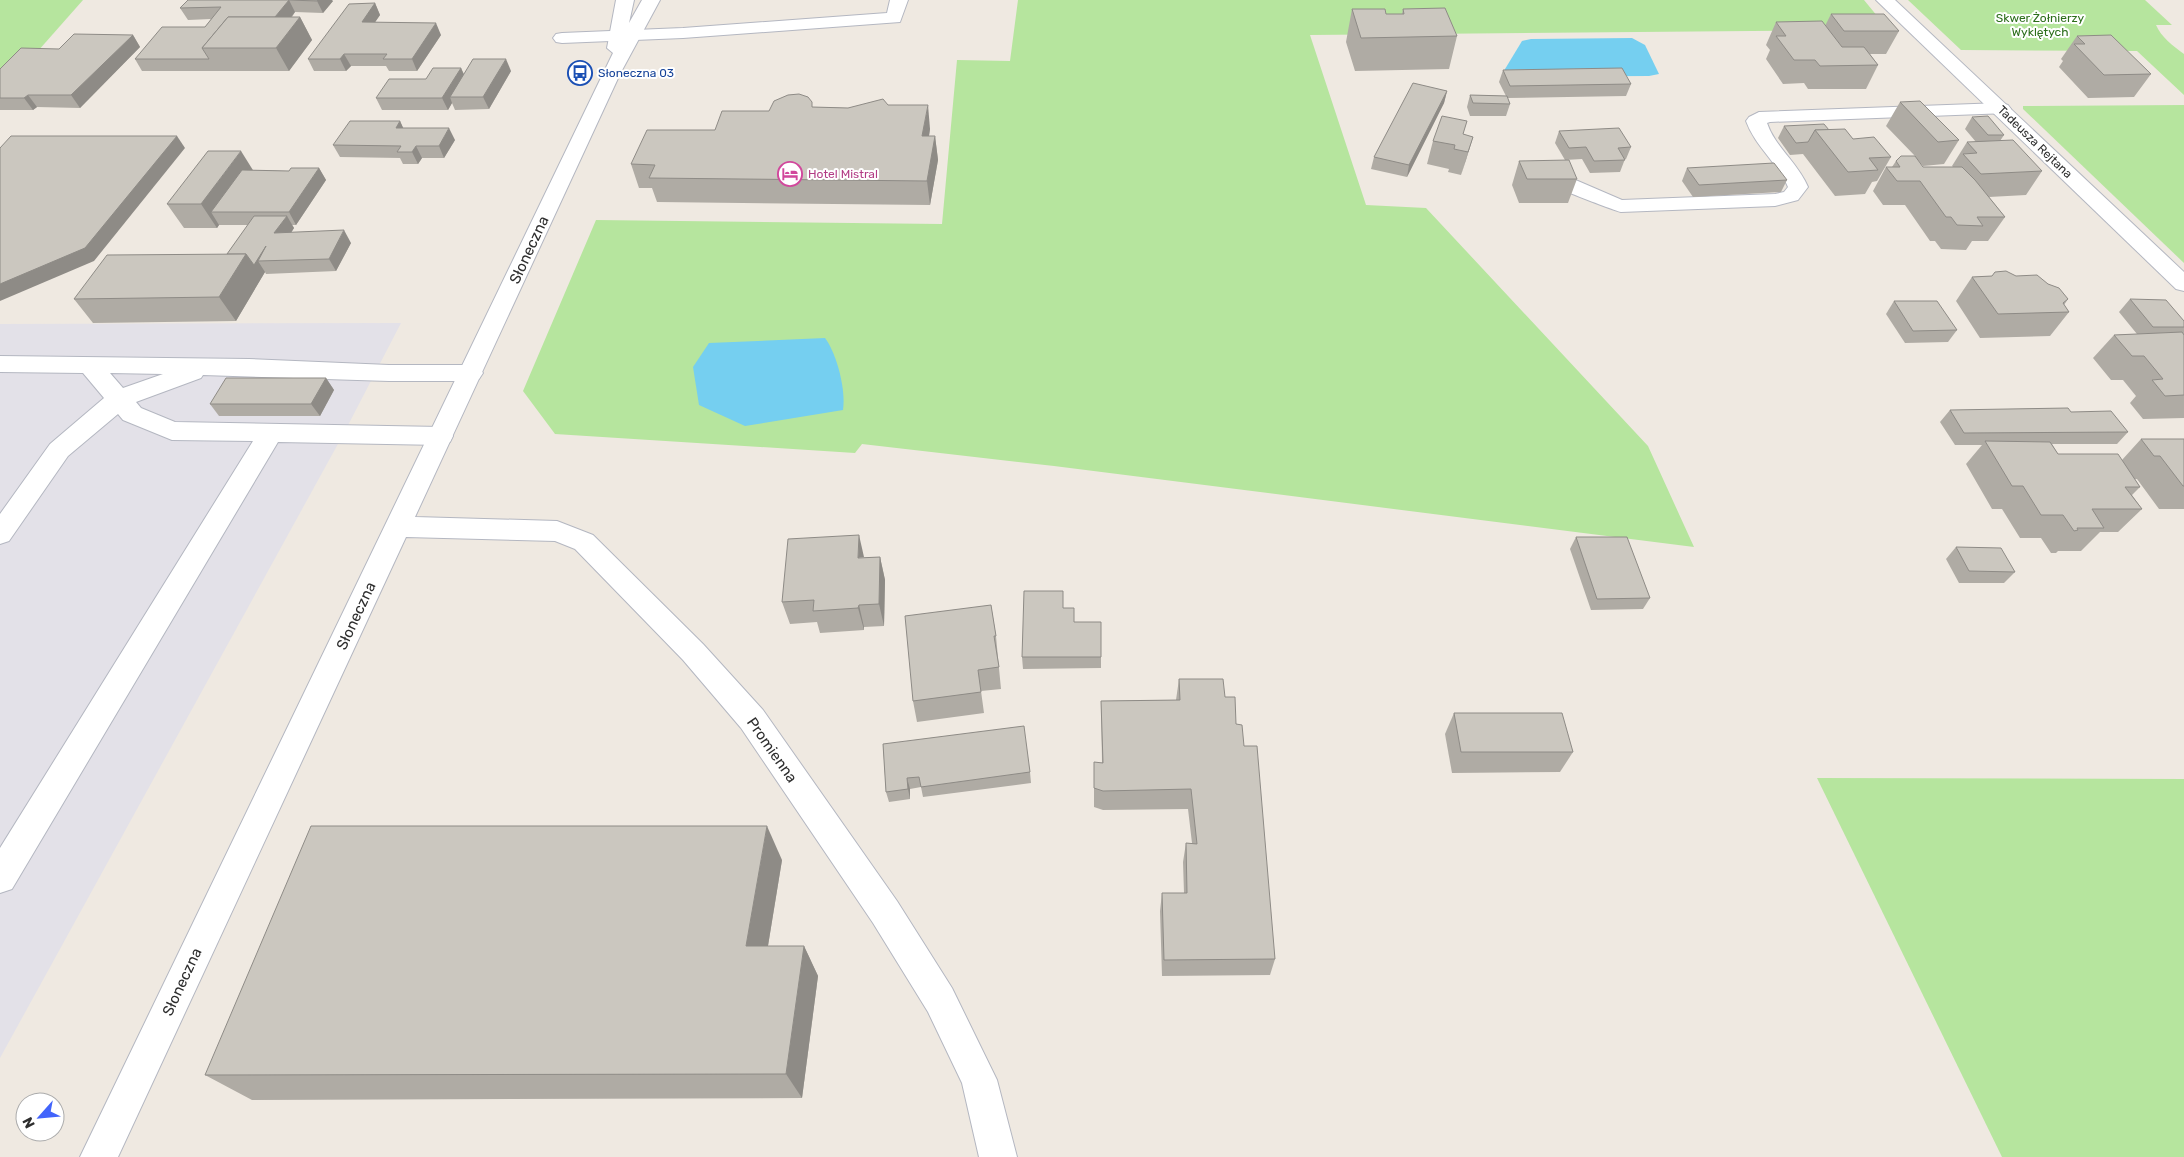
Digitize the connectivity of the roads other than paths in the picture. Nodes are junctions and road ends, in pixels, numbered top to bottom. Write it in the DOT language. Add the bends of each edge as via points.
graph roads {
  1 [pos="625,0"];
  2 [pos="651,0"];
  3 [pos="899,0"];
  4 [pos="1885,0"];
  5 [pos="625,36"];
  6 [pos="562,38"];
  7 [pos="2001,109"];
  8 [pos="1539,174"];
  9 [pos="2184,284"];
  10 [pos="0,364"];
  11 [pos="88,364"];
  12 [pos="208,366"];
  13 [pos="471,373"];
  14 [pos="118,399"];
  15 [pos="271,433"];
  16 [pos="441,436"];
  17 [pos="398,527"];
  18 [pos="0,534"];
  19 [pos="5,865"];
  20 [pos="99,1157"];
  21 [pos="998,1157"];
  1 -- 5 [label="street, Słoneczna"];
  2 -- 5 [label="street, Słoneczna"];
  3 -- 5 [label="street" via="894,18"];
  4 -- 7 [label="street, Tadeusza Rejtana"];
  5 -- 6 [label="street"];
  5 -- 13 [label="street, Słoneczna" via="611,74"];
  7 -- 8 [label="street" via="1766,116 1756,121 1762,136 1794,173 1798,187 1792,196 1775,200 1621,206 1604,202 1557,177"];
  7 -- 9 [label="street, Tadeusza Rejtana"];
  10 -- 11 [label="street"];
  11 -- 12 [label="street"];
  11 -- 14 [label="street"];
  12 -- 13 [label="street" via="375,373"];
  12 -- 14 [label="street"];
  13 -- 16 [label="street, Słoneczna"];
  14 -- 15 [label="street" via="132,414 172,431"];
  14 -- 18 [label="street" via="60,450"];
  15 -- 16 [label="street"];
  15 -- 19 [label="street"];
  16 -- 17 [label="street, Słoneczna"];
  17 -- 20 [label="street, Słoneczna"];
  17 -- 21 [label="street, Promienna" via="557,531 584,542 693,652 752,719 885,912 940,1000 979,1080"];
}
